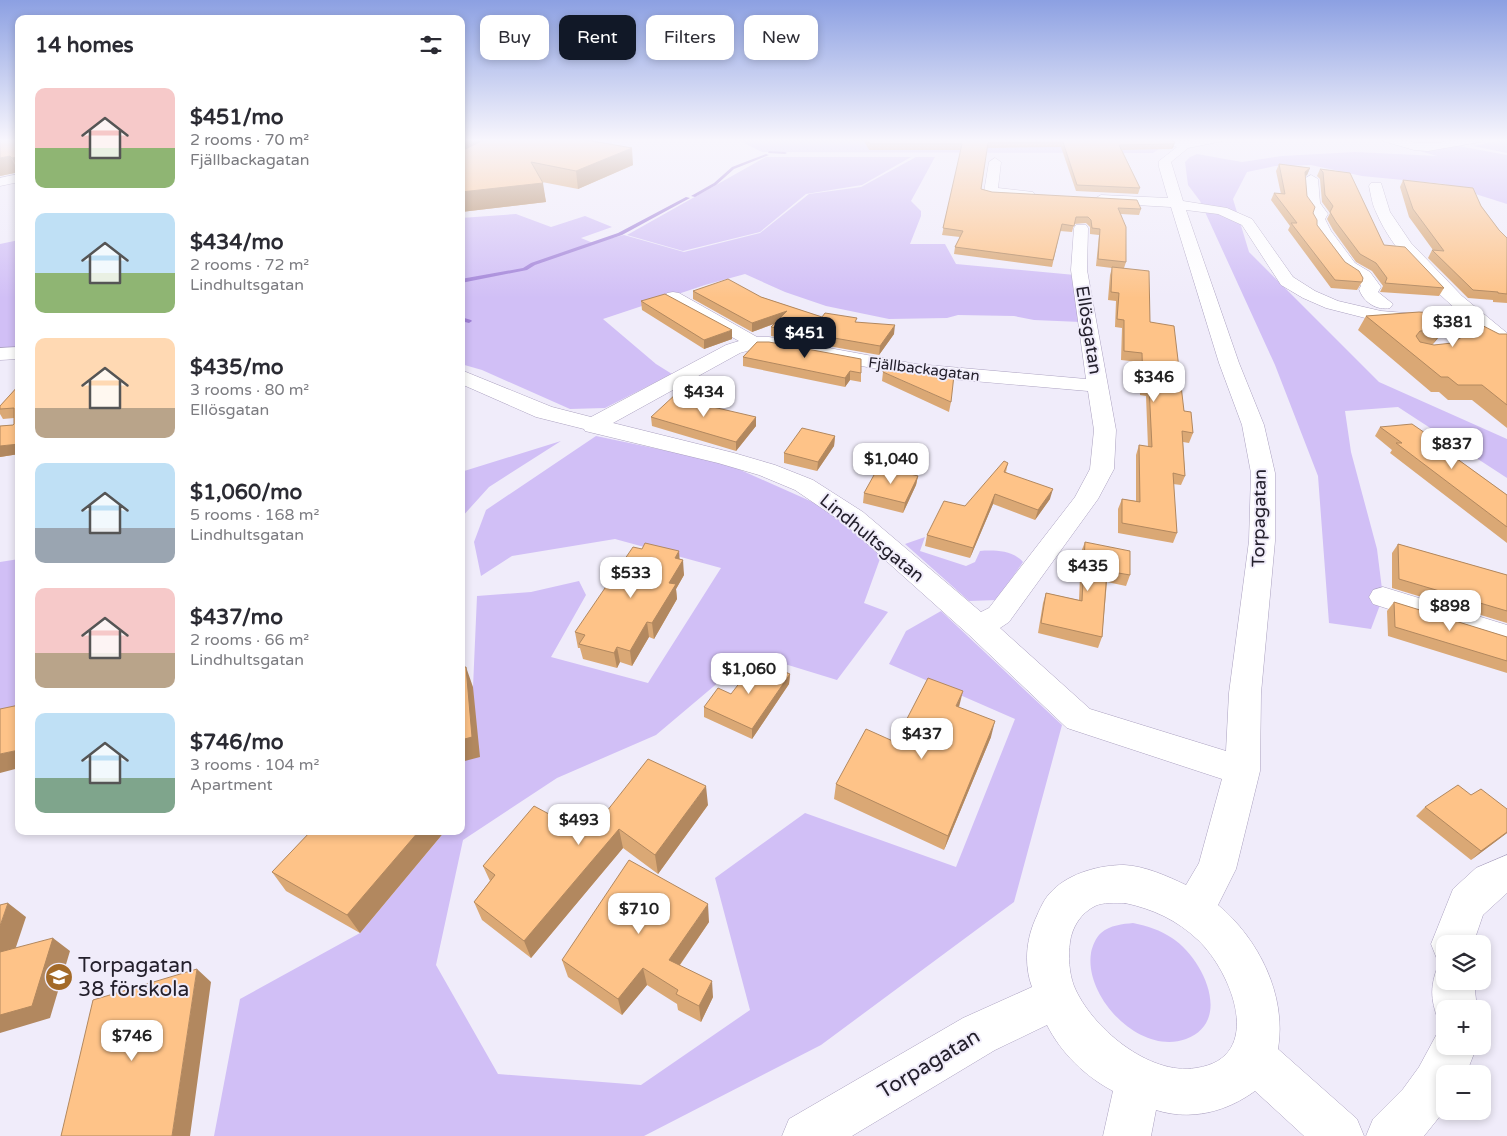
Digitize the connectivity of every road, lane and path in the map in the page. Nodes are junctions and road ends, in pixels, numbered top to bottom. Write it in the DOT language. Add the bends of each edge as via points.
graph roads {
  1 [pos="991,192"];
  2 [pos="1174,192"];
  3 [pos="1312,192"];
  4 [pos="1378,192"];
  5 [pos="1039,195"];
  6 [pos="1087,198"];
  7 [pos="1177,204"];
  8 [pos="1081,228"];
  9 [pos="673,297"];
  10 [pos="1384,304"];
  11 [pos="1483,324"];
  12 [pos="1507,342"];
  13 [pos="752,343"];
  14 [pos="15,353"];
  15 [pos="0,354"];
  16 [pos="465,379"];
  17 [pos="1098,386"];
  18 [pos="593,426"];
  19 [pos="1383,597"];
  20 [pos="979,627"];
  21 [pos="1507,636"];
  22 [pos="1242,771"];
  23 [pos="1507,873"];
  24 [pos="1193,912"];
  25 [pos="1455,935"];
  26 [pos="1057,998"];
  27 [pos="1451,1055"];
  28 [pos="1252,1057"];
  29 [pos="1139,1080"];
  30 [pos="806,1136"];
  31 [pos="1127,1136"];
  32 [pos="1340,1136"];
  33 [pos="1390,1136"];
  1 -- 5 [label="street"];
  2 -- 7 [label="street, Torpagatan"];
  3 -- 10 [label="street" via="1313,203 1322,214 1318,219 1323,231 1349,266 1372,286 1368,288 1370,294"];
  4 -- 11 [label="street" via="1383,212 1397,236"];
  6 -- 7 [label="street"];
  7 -- 11 [label="street" via="1216,209 1238,216 1247,222 1287,281 1333,305 1389,318"];
  7 -- 22 [label="street, Torpagatan" via="1229,363 1253,425 1263,473 1262,541 1244,693"];
  8 -- 17 [label="street, Ellösgatan" via="1079,270"];
  9 -- 13 [label="street"];
  11 -- 12 [label="street"];
  13 -- 17 [label="street, Fjällbackagatan" via="769,343 916,370"];
  13 -- 18 [label="street, Fjällbackagatan" via="733,349 613,412"];
  14 -- 15 [label="street"];
  16 -- 18 [label="street, Lindhultsgatan" via="544,412"];
  17 -- 20 [label="street, Ellösgatan" via="1105,430 1102,469 1086,499 999,615"];
  18 -- 20 [label="street, Lindhultsgatan" via="726,458 767,470 804,486 854,518"];
  19 -- 21 [label="street"];
  20 -- 22 [label="street, Lindhultsgatan" via="1079,719"];
  22 -- 24 [label="street, Torpagatan" via="1217,869"];
  23 -- 25 [label="street" via="1490,881 1467,903"];
  24 -- 26 [label="street" via="1163,894 1138,886 1102,886 1081,893 1058,914 1049,934 1049,971"];
  24 -- 28 [label="street" via="1222,937 1248,974 1259,1015 1258,1041"];
  26 -- 29 [label="street" via="1072,1025 1094,1050 1120,1071"];
  26 -- 30 [label="street, Torpagatan" via="978,1034"];
  27 -- 33 [label="street" via="1422,1104"];
  28 -- 29 [label="street" via="1240,1073 1220,1087 1208,1090 1180,1092 1150,1086"];
  28 -- 32 [label="street"];
  29 -- 31 [label="street"];
}
